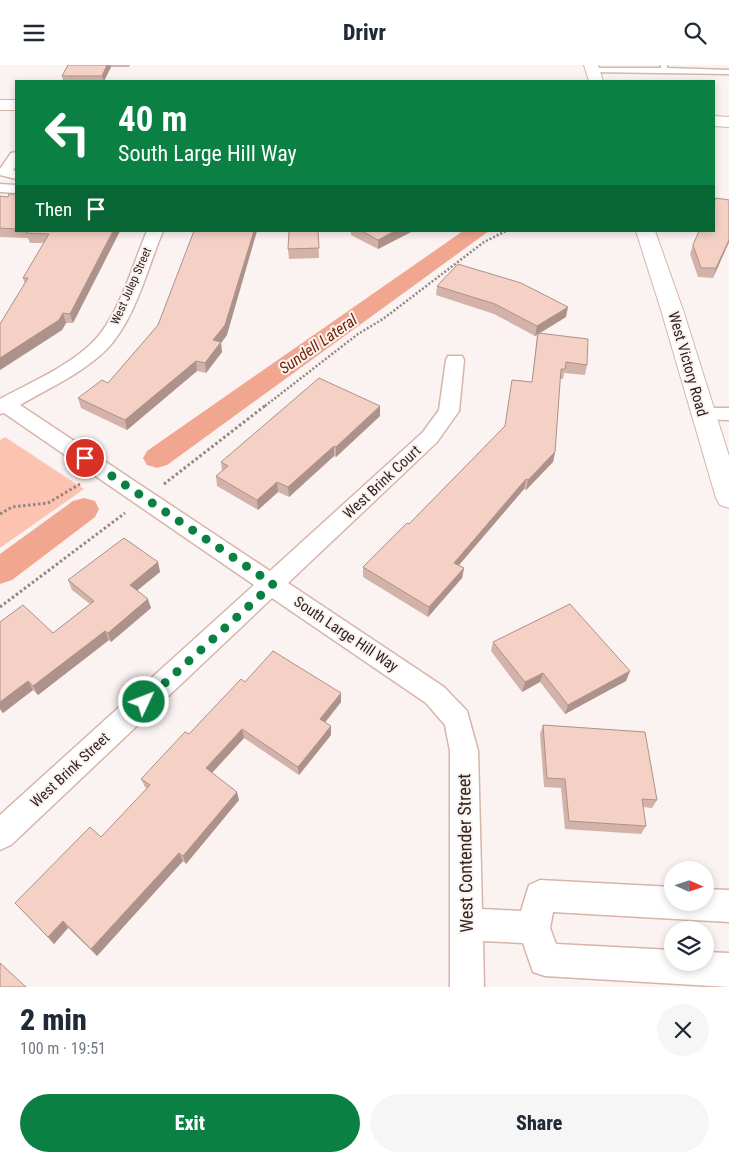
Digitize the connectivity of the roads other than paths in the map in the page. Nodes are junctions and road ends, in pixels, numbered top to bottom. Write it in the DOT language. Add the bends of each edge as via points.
graph roads {
  1 [pos="664,67"];
  2 [pos="593,72"];
  3 [pos="729,73"];
  4 [pos="0,105"];
  5 [pos="15,105"];
  6 [pos="715,121"];
  7 [pos="729,121"];
  8 [pos="15,157"];
  9 [pos="11,183"];
  10 [pos="155,232"];
  11 [pos="645,232"];
  12 [pos="455,359"];
  13 [pos="3,407"];
  14 [pos="702,414"];
  15 [pos="729,414"];
  16 [pos="729,498"];
  17 [pos="273,584"];
  18 [pos="457,719"];
  19 [pos="0,835"];
  20 [pos="729,906"];
  21 [pos="466,924"];
  22 [pos="534,928"];
  23 [pos="729,970"];
  24 [pos="467,987"];
  1 -- 2 [label="lane"];
  1 -- 3 [label="lane"];
  4 -- 5 [label="main road"];
  6 -- 7 [label="main road"];
  8 -- 9 [label="street" via="5,172"];
  10 -- 13 [label="street, West Julep Street" via="114,327 101,344"];
  11 -- 14 [label="main road, West Victory Road"];
  12 -- 17 [label="street, West Brink Court" via="449,411 430,437"];
  13 -- 17 [label="street, South Large Hill Way"];
  14 -- 15 [label="street"];
  14 -- 16 [label="main road, West Victory Road"];
  17 -- 18 [label="street, South Large Hill Way" via="436,695"];
  17 -- 19 [label="street, West Brink Street"];
  18 -- 21 [label="street, West Contender Street" via="464,751"];
  20 -- 22 [label="street" via="540,896"];
  21 -- 22 [label="street"];
  21 -- 24 [label="street, West Contender Street"];
  22 -- 23 [label="street" via="545,960"];
}
